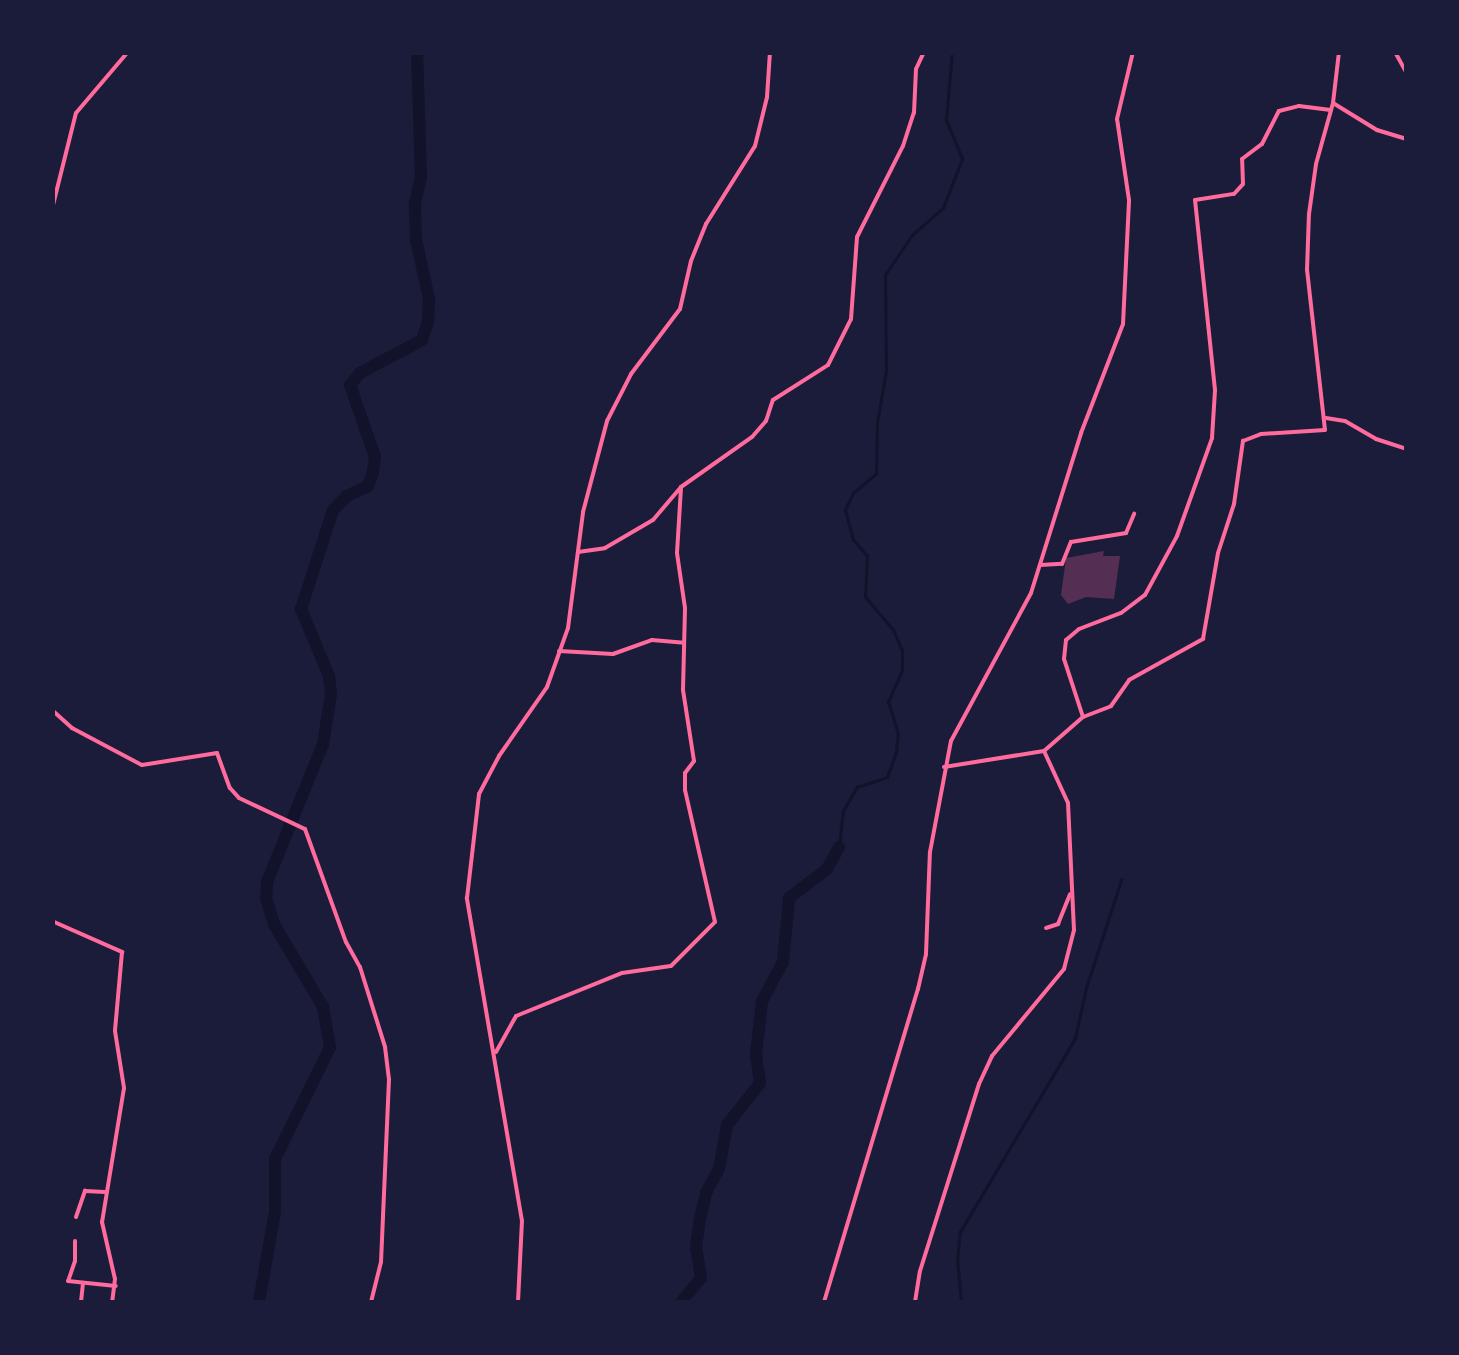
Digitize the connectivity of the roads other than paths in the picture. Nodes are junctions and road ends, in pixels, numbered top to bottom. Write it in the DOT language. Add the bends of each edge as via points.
graph roads {
  1 [pos="128,52"];
  2 [pos="770,52"];
  3 [pos="924,52"];
  4 [pos="1134,52"];
  5 [pos="1339,52"];
  6 [pos="1395,52"];
  7 [pos="1406,72"];
  8 [pos="1332,106"];
  9 [pos="1406,139"];
  10 [pos="52,209"];
  11 [pos="1326,418"];
  12 [pos="1406,448"];
  13 [pos="681,488"];
  14 [pos="1134,514"];
  15 [pos="576,551"];
  16 [pos="1040,566"];
  17 [pos="684,643"];
  18 [pos="560,652"];
  19 [pos="52,710"];
  20 [pos="1083,717"];
  21 [pos="1044,750"];
  22 [pos="944,767"];
  23 [pos="1072,890"];
  24 [pos="52,922"];
  25 [pos="1046,928"];
  26 [pos="495,1057"];
  27 [pos="52,1157"];
  28 [pos="52,1172"];
  29 [pos="104,1192"];
  30 [pos="76,1217"];
  31 [pos="75,1241"];
  32 [pos="84,1283"];
  33 [pos="116,1286"];
  34 [pos="81,1302"];
  35 [pos="112,1302"];
  36 [pos="371,1302"];
  37 [pos="518,1302"];
  38 [pos="824,1302"];
  39 [pos="915,1302"];
  1 -- 10 [label="street" via="76,112"];
  2 -- 15 [label="street" via="755,146 706,224 680,310 614,401"];
  3 -- 13 [label="street" via="903,146 857,236 851,319 828,364 773,400 752,437"];
  4 -- 16 [label="street" via="1117,119 1130,200 1123,324"];
  5 -- 8 [label="street"];
  6 -- 7 [label="street"];
  8 -- 9 [label="street"];
  8 -- 11 [label="street" via="1316,164 1307,270"];
  8 -- 20 [label="street" via="1279,111 1262,144 1242,158 1243,184 1234,194 1195,200 1214,390 1212,438 1176,536 1145,594 1121,614 1066,640 1064,659"];
  11 -- 12 [label="street"];
  11 -- 20 [label="street" via="1325,430 1243,441 1203,638 1129,680 1112,706"];
  13 -- 15 [label="street" via="652,520 605,548"];
  13 -- 17 [label="street"];
  14 -- 16 [label="street" via="1119,536 1071,542 1059,566"];
  15 -- 18 [label="street"];
  16 -- 22 [label="street" via="1022,614 963,712"];
  17 -- 18 [label="street" via="652,640 613,654"];
  17 -- 26 [label="street" via="682,690 694,761 685,773 685,790 715,922 671,966 622,973 516,1016"];
  18 -- 26 [label="street" via="547,687 479,794 467,898"];
  19 -- 36 [label="street" via="142,765 217,753 239,798 305,828 385,1047 381,1262"];
  20 -- 21 [label="street"];
  21 -- 22 [label="street"];
  21 -- 23 [label="street" via="1068,803"];
  22 -- 38 [label="street" via="930,852 926,954"];
  23 -- 25 [label="street" via="1058,924"];
  23 -- 39 [label="street" via="1074,930 1064,970 992,1056 979,1084"];
  24 -- 29 [label="street" via="122,952 115,1031 124,1088"];
  26 -- 37 [label="street" via="522,1221"];
  27 -- 28 [label="street"];
  29 -- 30 [label="street" via="85,1191"];
  29 -- 33 [label="street" via="102,1222"];
  31 -- 32 [label="street" via="68,1281"];
  32 -- 33 [label="street"];
  32 -- 34 [label="street"];
  33 -- 35 [label="street"];
}
